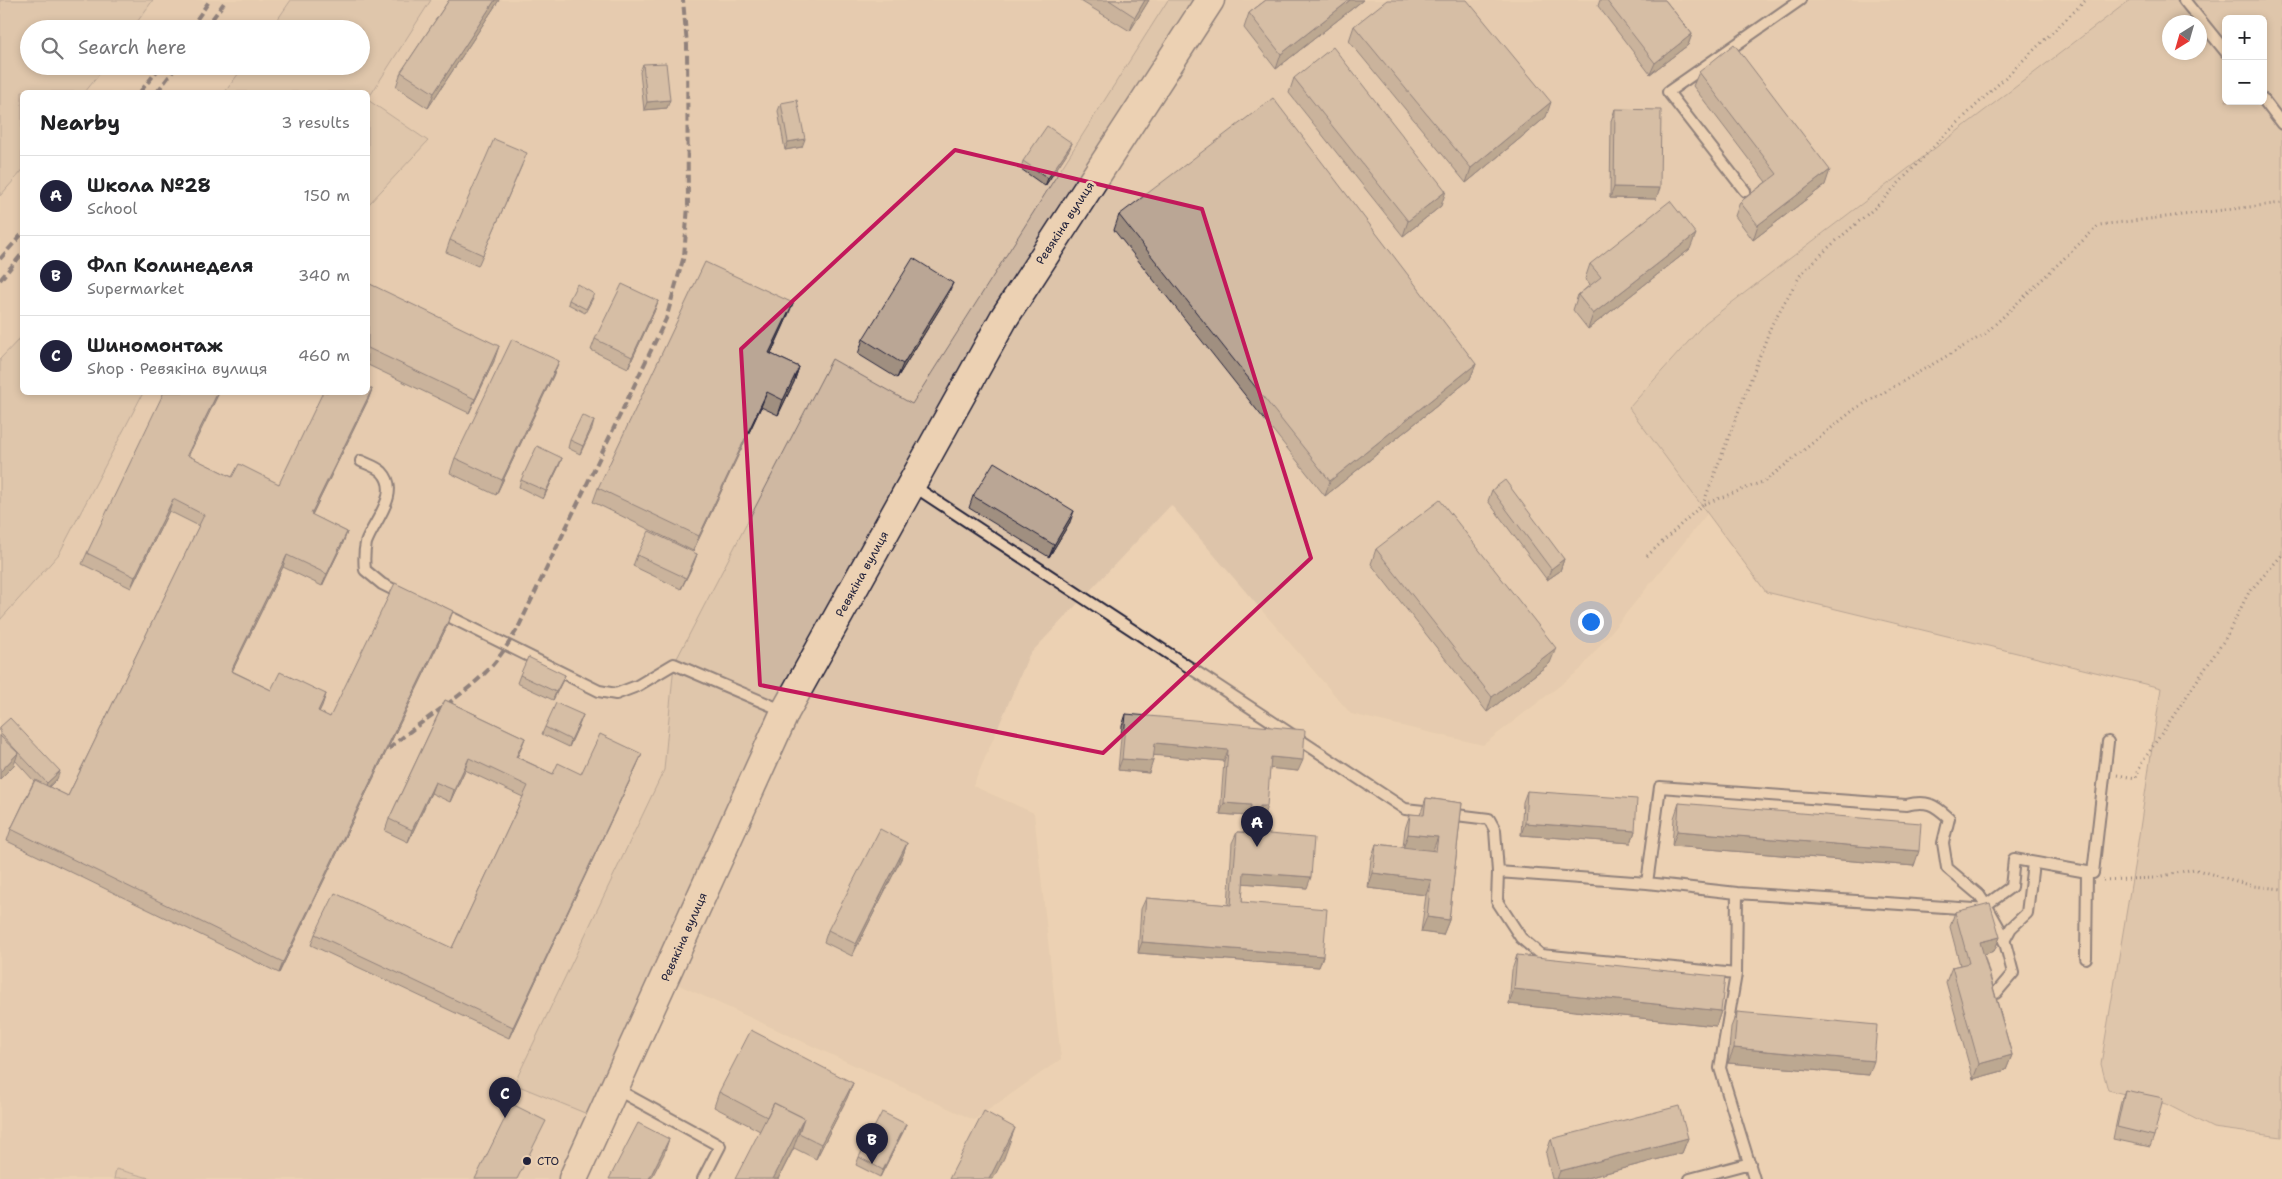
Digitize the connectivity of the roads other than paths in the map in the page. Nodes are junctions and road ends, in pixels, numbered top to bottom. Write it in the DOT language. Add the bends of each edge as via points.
graph roads {
  1 [pos="1210,0"];
  2 [pos="1800,0"];
  3 [pos="2184,0"];
  4 [pos="2222,47"];
  5 [pos="2267,104"];
  6 [pos="2282,124"];
  7 [pos="1745,191"];
  8 [pos="361,461"];
  9 [pos="911,485"];
  10 [pos="785,712"];
  11 [pos="2108,742"];
  12 [pos="2033,863"];
  13 [pos="1498,872"];
  14 [pos="2087,876"];
  15 [pos="1647,883"];
  16 [pos="1737,893"];
  17 [pos="1987,907"];
  18 [pos="2004,941"];
  19 [pos="2086,958"];
  20 [pos="1736,974"];
  21 [pos="1996,993"];
  22 [pos="615,1089"];
  23 [pos="1750,1163"];
  24 [pos="573,1179"];
  25 [pos="704,1179"];
  26 [pos="1690,1179"];
  27 [pos="1754,1179"];
  1 -- 9 [label="street, Ревякіна вулиця" via="1004,318"];
  2 -- 7 [label="lane" via="1668,92"];
  3 -- 4 [label="lane"];
  5 -- 6 [label="lane"];
  8 -- 10 [label="lane" via="381,471 390,492 366,543 364,561 365,570 382,584 599,691 616,694 637,686 674,664"];
  9 -- 10 [label="street, Ревякіна вулиця"];
  9 -- 13 [label="lane" via="1405,809 1489,819 1495,830"];
  10 -- 22 [label="street, Ревякіна вулиця"];
  11 -- 14 [label="lane" via="2093,873"];
  12 -- 14 [label="lane"];
  12 -- 17 [label="lane" via="2014,860 2011,887"];
  12 -- 18 [label="lane" via="2027,913 2011,928"];
  13 -- 15 [label="lane"];
  13 -- 20 [label="lane" via="1497,902 1521,938 1541,955"];
  14 -- 19 [label="lane"];
  15 -- 16 [label="lane"];
  15 -- 17 [label="lane" via="1660,787 1906,805 1917,802 1936,805 1949,818 1943,843 1947,868 1979,895"];
  16 -- 17 [label="lane"];
  16 -- 20 [label="lane"];
  17 -- 18 [label="lane"];
  18 -- 21 [label="lane" via="2012,973"];
  20 -- 23 [label="lane" via="1720,1068"];
  22 -- 24 [label="street, Ревякіна вулиця"];
  22 -- 25 [label="lane" via="720,1146"];
  23 -- 26 [label="lane"];
  23 -- 27 [label="lane"];
}
